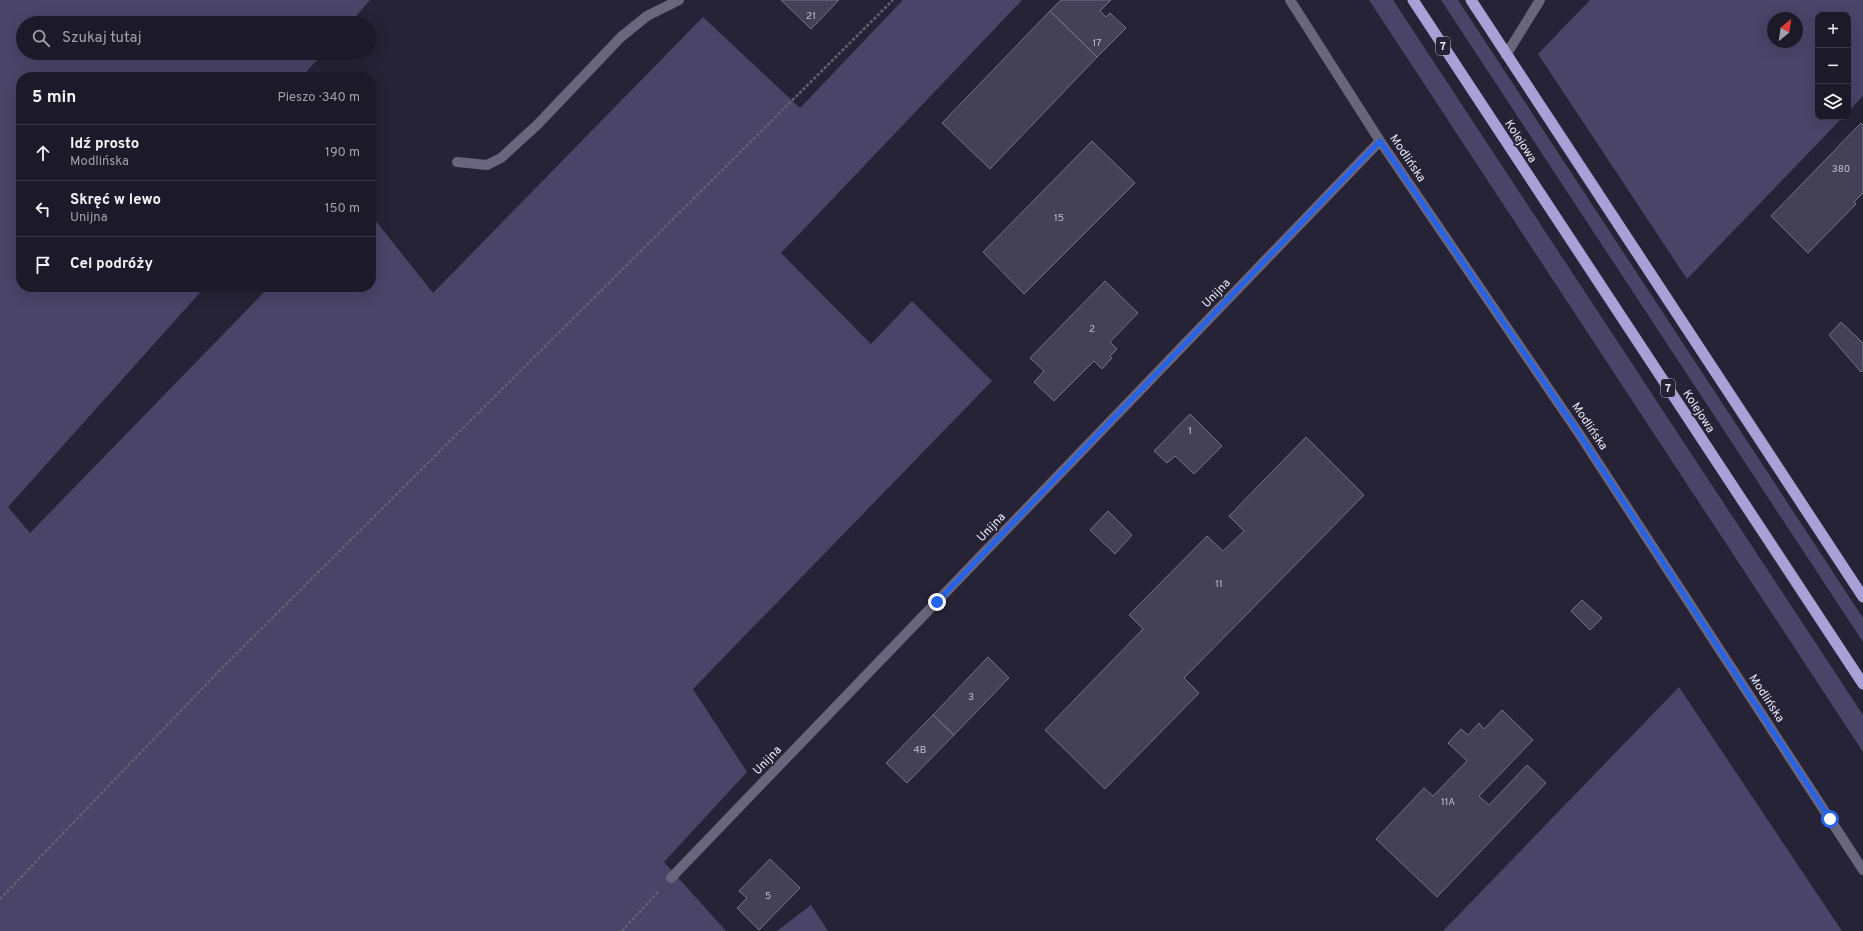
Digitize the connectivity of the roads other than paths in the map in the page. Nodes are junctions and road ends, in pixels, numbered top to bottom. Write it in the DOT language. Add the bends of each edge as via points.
graph roads {
  1 [pos="679,0"];
  2 [pos="1290,0"];
  3 [pos="1413,0"];
  4 [pos="1471,0"];
  5 [pos="1540,0"];
  6 [pos="1506,54"];
  7 [pos="1380,141"];
  8 [pos="457,162"];
  9 [pos="1863,597"];
  10 [pos="1863,684"];
  11 [pos="1863,870"];
  12 [pos="671,878"];
  1 -- 8 [label="street" via="647,16 621,37 537,125 501,158 487,165"];
  2 -- 7 [label="street, Modlińska"];
  3 -- 10 [label="highway, Kolejowa / 7"];
  4 -- 6 [label="highway"];
  5 -- 6 [label="street"];
  6 -- 9 [label="highway"];
  7 -- 11 [label="street, Modlińska" via="1578,432"];
  7 -- 12 [label="street, Unijna"];
}
